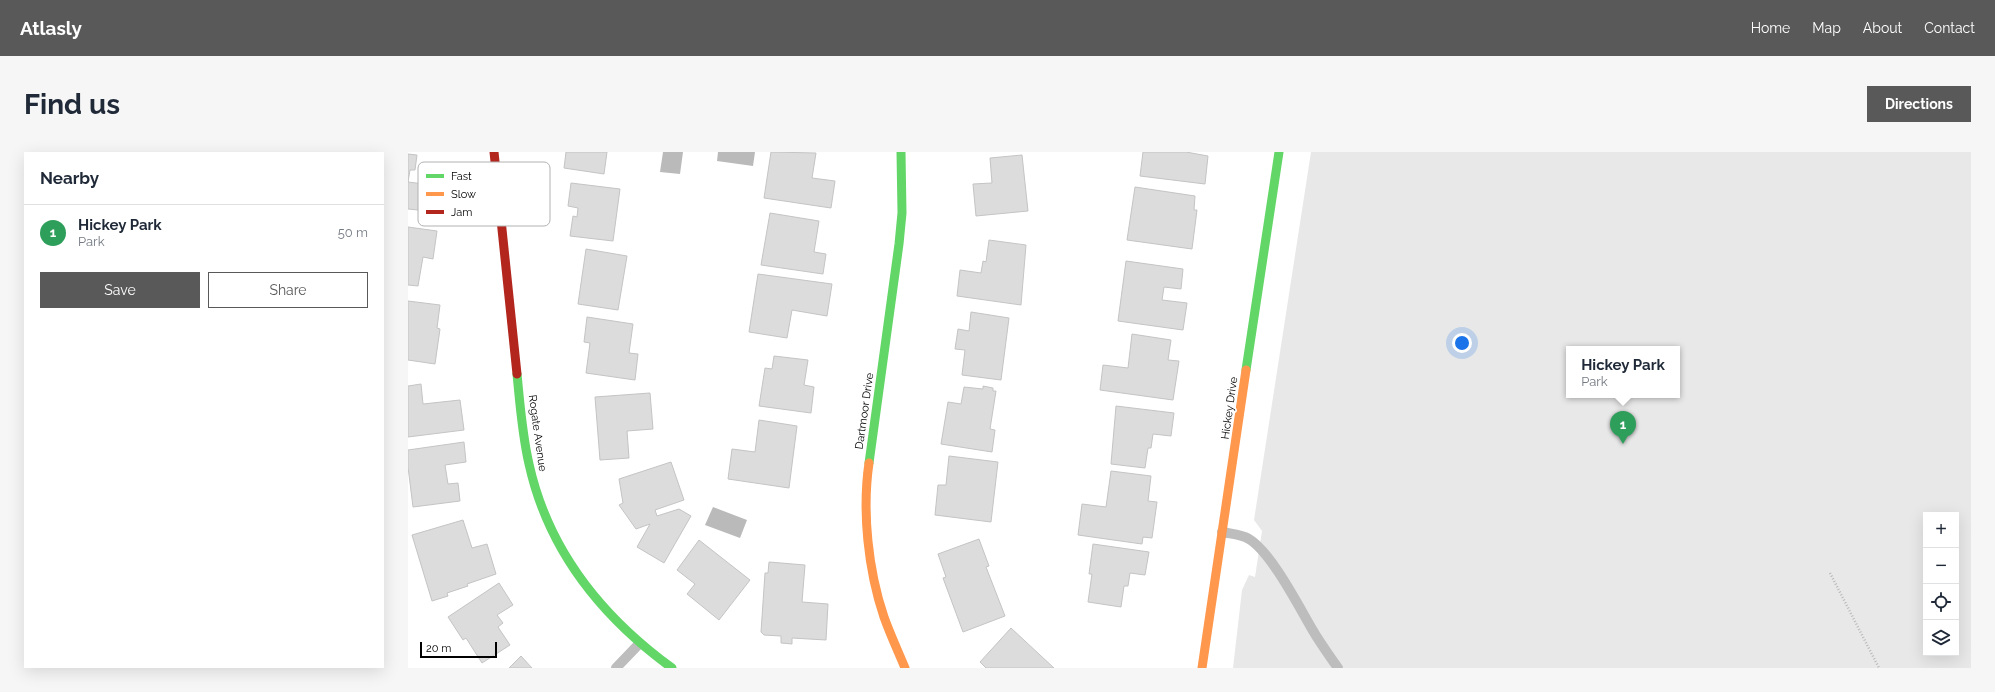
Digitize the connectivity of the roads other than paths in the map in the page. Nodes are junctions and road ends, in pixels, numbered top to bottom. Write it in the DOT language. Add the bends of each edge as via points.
graph roads {
  1 [pos="494,152"];
  2 [pos="901,152"];
  3 [pos="1279,152"];
  4 [pos="495,162"];
  5 [pos="502,226"];
  6 [pos="1222,532"];
  7 [pos="639,644"];
  8 [pos="616,668"];
  9 [pos="672,668"];
  10 [pos="905,668"];
  11 [pos="1202,668"];
  12 [pos="1338,668"];
  1 -- 4 [label="street, Rogate Avenue"];
  2 -- 10 [label="street, Dartmoor Drive" via="900,244 868,467 865,508 874,579 884,617"];
  3 -- 6 [label="street, Hickey Drive"];
  5 -- 7 [label="street, Rogate Avenue" via="532,479 550,528 565,555 603,607"];
  6 -- 11 [label="street, Hickey Drive"];
  6 -- 12 [label="lane" via="1242,536 1256,545 1293,595"];
  7 -- 8 [label="lane"];
  7 -- 9 [label="street, Rogate Avenue"];
}
